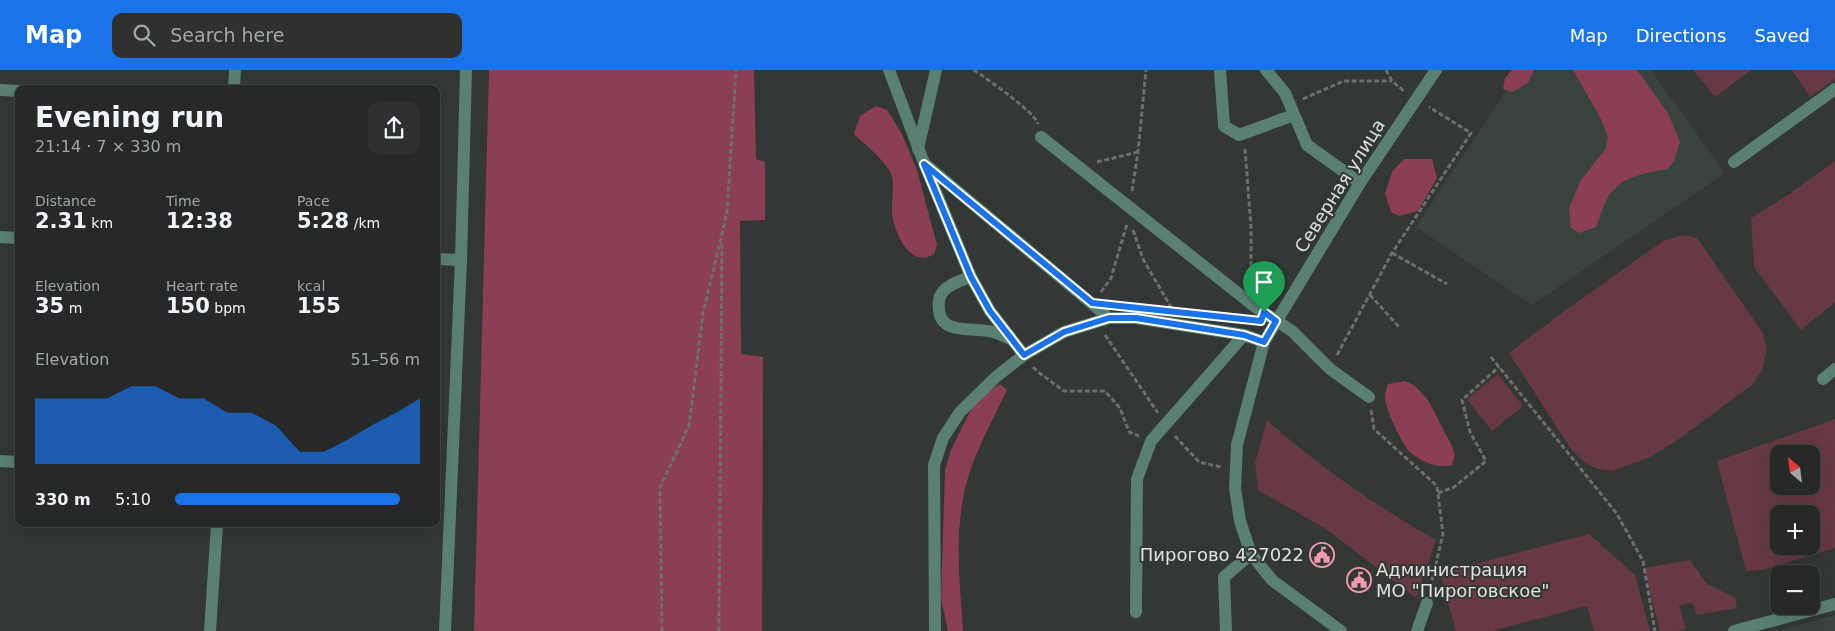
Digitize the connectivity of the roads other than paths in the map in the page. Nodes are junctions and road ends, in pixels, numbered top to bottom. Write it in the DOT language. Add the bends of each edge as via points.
graph roads {
  1 [pos="235,70"];
  2 [pos="466,70"];
  3 [pos="889,70"];
  4 [pos="936,70"];
  5 [pos="1220,70"];
  6 [pos="1266,70"];
  7 [pos="1436,70"];
  8 [pos="234,85"];
  9 [pos="1835,89"];
  10 [pos="0,90"];
  11 [pos="15,91"];
  12 [pos="1292,110"];
  13 [pos="1041,137"];
  14 [pos="918,149"];
  15 [pos="1734,162"];
  16 [pos="924,164"];
  17 [pos="1360,183"];
  18 [pos="0,237"];
  19 [pos="15,238"];
  20 [pos="440,259"];
  21 [pos="461,260"];
  22 [pos="971,277"];
  23 [pos="1109,318"];
  24 [pos="1276,321"];
  25 [pos="1244,335"];
  26 [pos="1012,340"];
  27 [pos="1264,342"];
  28 [pos="1024,355"];
  29 [pos="1835,369"];
  30 [pos="1822,378"];
  31 [pos="1369,397"];
  32 [pos="0,461"];
  33 [pos="15,462"];
  34 [pos="217,527"];
  35 [pos="1252,554"];
  36 [pos="1427,602"];
  37 [pos="1835,604"];
  38 [pos="1136,612"];
  39 [pos="210,631"];
  40 [pos="445,631"];
  41 [pos="935,631"];
  42 [pos="1226,631"];
  43 [pos="1341,631"];
  44 [pos="1417,631"];
  45 [pos="1734,631"];
  1 -- 8 [label="street"];
  2 -- 21 [label="street"];
  3 -- 14 [label="street"];
  4 -- 14 [label="street"];
  5 -- 12 [label="street" via="1224,126 1239,135"];
  6 -- 12 [label="street" via="1285,93"];
  7 -- 17 [label="street, Северная улица"];
  9 -- 15 [label="street"];
  10 -- 11 [label="street"];
  12 -- 17 [label="street" via="1307,145"];
  13 -- 24 [label="street"];
  14 -- 16 [label="street"];
  16 -- 22 [label="street"];
  16 -- 23 [label="street"];
  17 -- 24 [label="street, Северная улица"];
  18 -- 19 [label="street"];
  20 -- 21 [label="street"];
  21 -- 40 [label="street"];
  22 -- 26 [label="street" via="990,311"];
  22 -- 26 [label="street" via="945,290 939,300 944,323 956,330 993,332"];
  23 -- 25 [label="street" via="1136,318"];
  23 -- 28 [label="street" via="1064,332"];
  24 -- 27 [label="street, Северная улица"];
  24 -- 31 [label="street" via="1292,331 1330,369"];
  25 -- 27 [label="street"];
  25 -- 38 [label="street" via="1151,441 1137,479"];
  26 -- 28 [label="street"];
  27 -- 35 [label="street, Северная улица" via="1237,445 1234,488 1240,521"];
  28 -- 41 [label="street" via="960,412 943,438 934,465"];
  29 -- 30 [label="street"];
  32 -- 33 [label="street"];
  34 -- 39 [label="street"];
  35 -- 42 [label="street" via="1224,577"];
  35 -- 43 [label="street, Северная улица" via="1272,580"];
  36 -- 44 [label="street"];
  37 -- 45 [label="street"];
}
